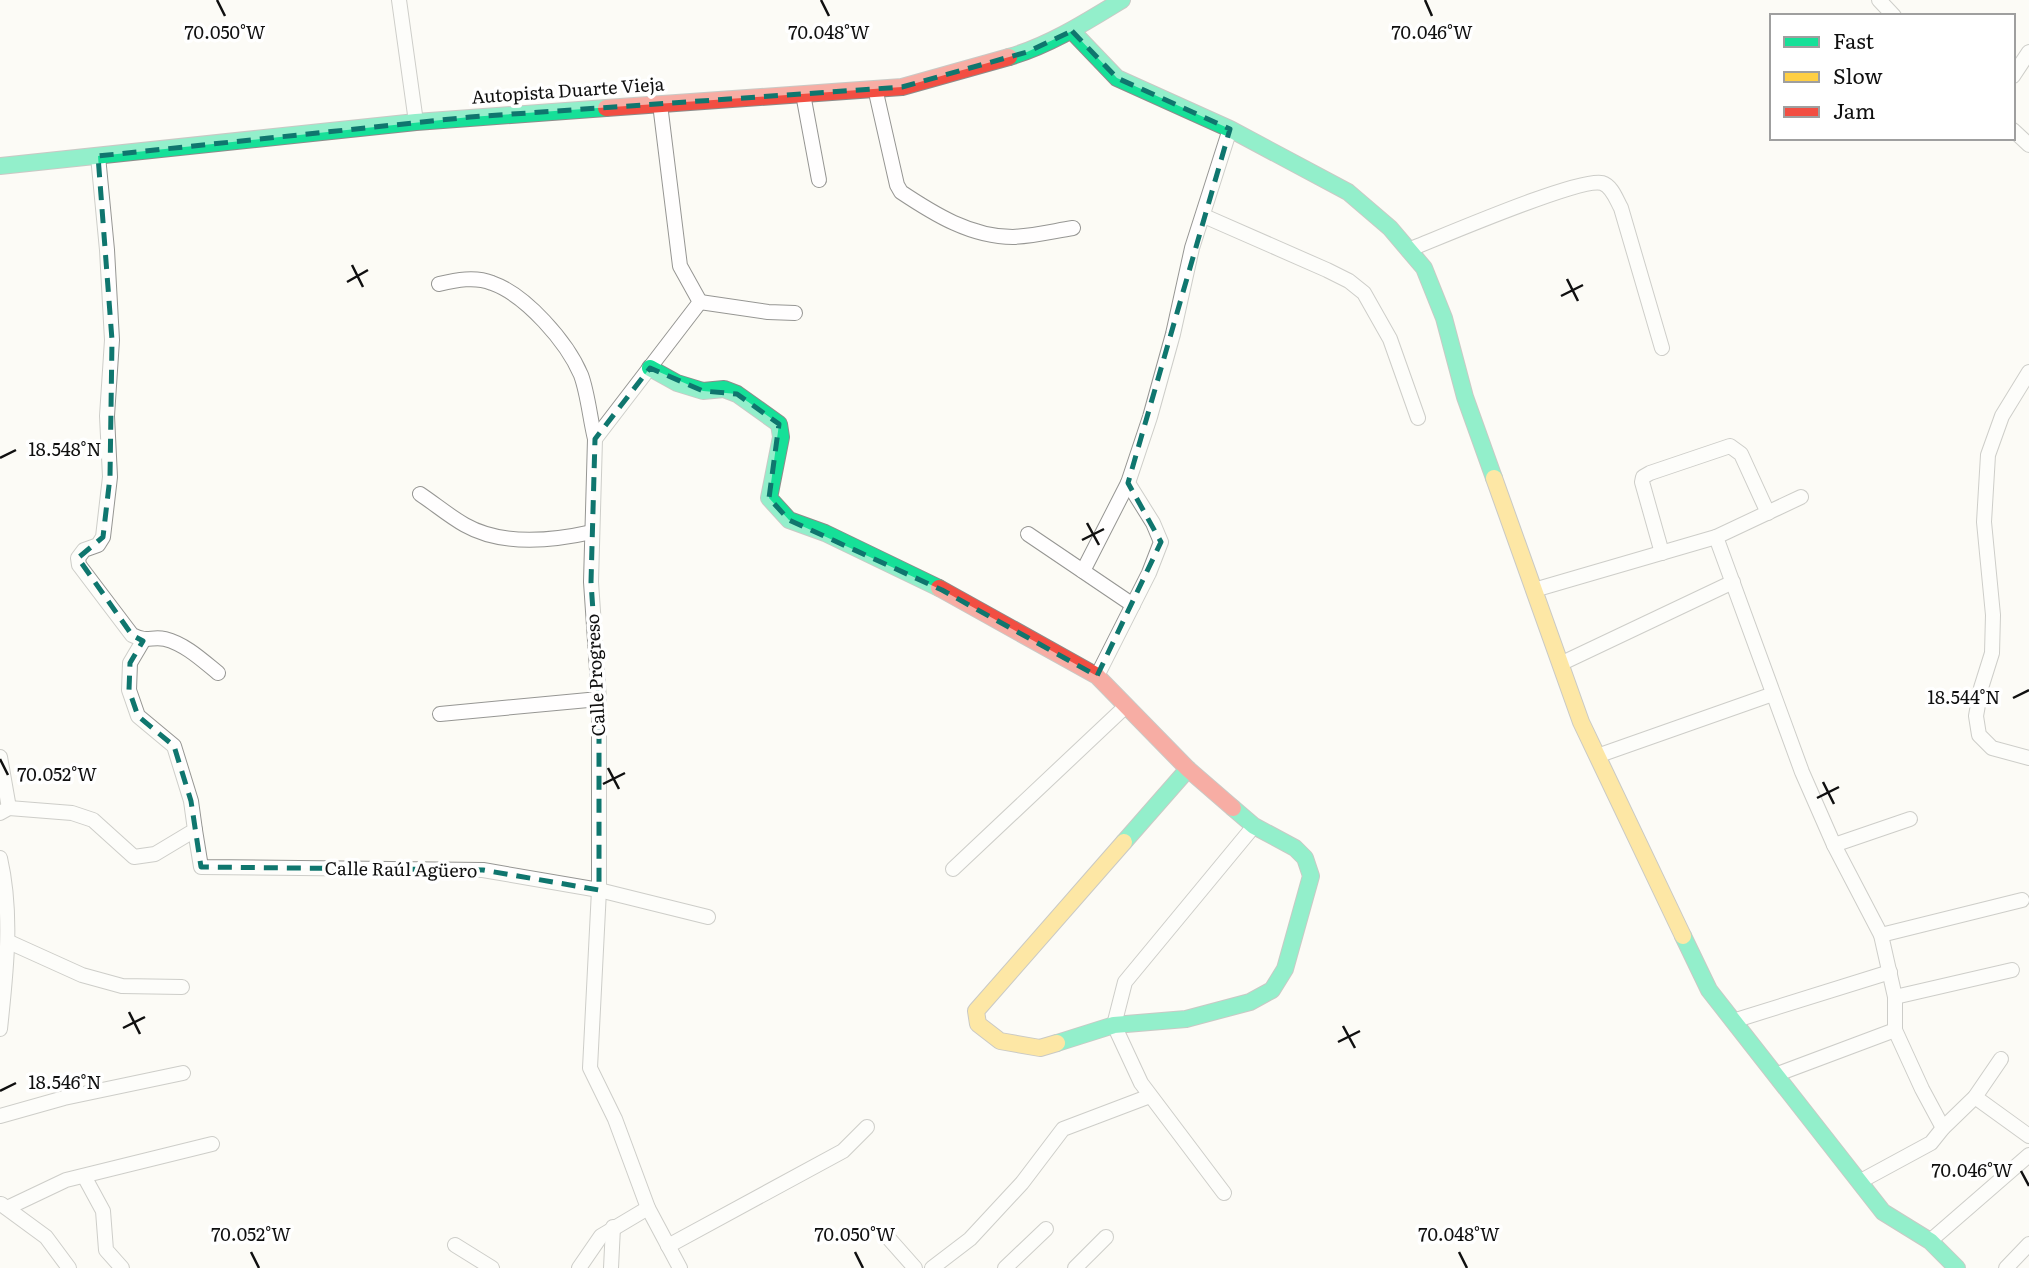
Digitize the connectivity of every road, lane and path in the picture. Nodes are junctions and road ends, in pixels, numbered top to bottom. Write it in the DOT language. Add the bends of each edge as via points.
graph roads {
  1 [pos="399,0"];
  2 [pos="1122,0"];
  3 [pos="1879,0"];
  4 [pos="1892,14"];
  5 [pos="1072,31"];
  6 [pos="2029,52"];
  7 [pos="2015,73"];
  8 [pos="875,88"];
  9 [pos="803,94"];
  10 [pos="660,104"];
  11 [pos="416,122"];
  12 [pos="1230,129"];
  13 [pos="2015,132"];
  14 [pos="2029,145"];
  15 [pos="98,156"];
  16 [pos="0,166"];
  17 [pos="819,180"];
  18 [pos="1204,216"];
  19 [pos="1073,229"];
  20 [pos="1408,250"];
  21 [pos="439,284"];
  22 [pos="700,302"];
  23 [pos="795,313"];
  24 [pos="1662,348"];
  25 [pos="650,368"];
  26 [pos="2029,372"];
  27 [pos="1418,418"];
  28 [pos="594,439"];
  29 [pos="1128,482"];
  30 [pos="420,494"];
  31 [pos="1801,497"];
  32 [pos="1768,513"];
  33 [pos="592,532"];
  34 [pos="1028,534"];
  35 [pos="1716,537"];
  36 [pos="1662,553"];
  37 [pos="1083,571"];
  38 [pos="1733,582"];
  39 [pos="1534,590"];
  40 [pos="1133,605"];
  41 [pos="144,641"];
  42 [pos="1560,664"];
  43 [pos="219,673"];
  44 [pos="1097,676"];
  45 [pos="1773,694"];
  46 [pos="599,699"];
  47 [pos="1126,706"];
  48 [pos="440,714"];
  49 [pos="1597,756"];
  50 [pos="0,757"];
  51 [pos="2029,758"];
  52 [pos="1188,769"];
  53 [pos="5,810"];
  54 [pos="1910,819"];
  55 [pos="1254,827"];
  56 [pos="195,830"];
  57 [pos="1834,845"];
  58 [pos="0,859"];
  59 [pos="953,869"];
  60 [pos="599,890"];
  61 [pos="2022,900"];
  62 [pos="708,917"];
  63 [pos="1881,935"];
  64 [pos="9,942"];
  65 [pos="2012,970"];
  66 [pos="1890,972"];
  67 [pos="182,986"];
  68 [pos="1895,997"];
  69 [pos="1733,1021"];
  70 [pos="1114,1026"];
  71 [pos="0,1029"];
  72 [pos="1895,1030"];
  73 [pos="2001,1059"];
  74 [pos="183,1073"];
  75 [pos="1775,1075"];
  76 [pos="1150,1096"];
  77 [pos="1975,1097"];
  78 [pos="0,1116"];
  79 [pos="867,1127"];
  80 [pos="1943,1128"];
  81 [pos="2028,1133"];
  82 [pos="212,1144"];
  83 [pos="2029,1155"];
  84 [pos="84,1176"];
  85 [pos="1859,1182"];
  86 [pos="1224,1193"];
  87 [pos="3,1206"];
  88 [pos="648,1208"];
  89 [pos="613,1227"];
  90 [pos="1046,1229"];
  91 [pos="884,1233"];
  92 [pos="1107,1237"];
  93 [pos="1930,1241"];
  94 [pos="2029,1244"];
  95 [pos="455,1245"];
  96 [pos="668,1246"];
  97 [pos="69,1268"];
  98 [pos="122,1268"];
  99 [pos="492,1268"];
  100 [pos="579,1268"];
  101 [pos="611,1268"];
  102 [pos="680,1268"];
  103 [pos="915,1268"];
  104 [pos="932,1268"];
  105 [pos="1005,1268"];
  106 [pos="1075,1268"];
  107 [pos="1957,1268"];
  108 [pos="2006,1268"];
  1 -- 11 [label="street"];
  2 -- 5 [label="street, Autopista Duarte Vieja"];
  3 -- 4 [label="street"];
  5 -- 8 [label="street, Autopista Duarte Vieja" via="1027,52 902,87"];
  5 -- 12 [label="street" via="1117,78"];
  6 -- 7 [label="street"];
  8 -- 9 [label="street, Autopista Duarte Vieja"];
  8 -- 19 [label="street" via="901,192 961,228 982,233 1012,237"];
  9 -- 10 [label="street, Autopista Duarte Vieja"];
  9 -- 17 [label="street"];
  10 -- 11 [label="street, Autopista Duarte Vieja"];
  10 -- 22 [label="street" via="680,265"];
  11 -- 15 [label="street, Autopista Duarte Vieja"];
  12 -- 18 [label="street"];
  12 -- 20 [label="street" via="1348,192"];
  13 -- 14 [label="street"];
  15 -- 16 [label="street, Autopista Duarte Vieja"];
  15 -- 41 [label="street" via="112,341 107,416 110,477 103,537 78,558 132,635"];
  18 -- 27 [label="street" via="1338,275 1364,293 1390,339"];
  18 -- 29 [label="street"];
  20 -- 24 [label="street" via="1551,194 1604,183 1621,208"];
  20 -- 39 [label="street" via="1424,268 1444,318 1465,397"];
  21 -- 28 [label="street, Calle Progreso" via="459,279 491,282 513,293 536,314 561,342 581,376"];
  22 -- 23 [label="street"];
  22 -- 25 [label="street"];
  25 -- 28 [label="street"];
  25 -- 44 [label="street" via="703,391 724,389 737,394 779,424 782,437 769,498 789,520 942,590"];
  26 -- 51 [label="street" via="2001,416 1988,455 1984,522 1992,653 1976,716 1979,735 1992,748"];
  28 -- 33 [label="street, Calle Progreso"];
  29 -- 37 [label="street"];
  29 -- 40 [label="street" via="1161,542"];
  30 -- 33 [label="street" via="467,526 502,537 557,540"];
  31 -- 32 [label="street"];
  32 -- 35 [label="street"];
  32 -- 36 [label="street" via="1741,454 1730,446 1650,473 1642,482"];
  33 -- 46 [label="street, Calle Progreso"];
  34 -- 37 [label="street"];
  35 -- 36 [label="street"];
  35 -- 38 [label="street"];
  36 -- 39 [label="street"];
  37 -- 40 [label="street"];
  38 -- 42 [label="street"];
  38 -- 45 [label="street"];
  39 -- 42 [label="street"];
  40 -- 44 [label="street"];
  41 -- 43 [label="street" via="163,638 174,642"];
  41 -- 56 [label="street" via="130,663 129,690 138,716 174,746"];
  42 -- 49 [label="street"];
  44 -- 47 [label="street"];
  45 -- 49 [label="street"];
  45 -- 57 [label="street"];
  46 -- 48 [label="street"];
  46 -- 60 [label="street, Calle Progreso"];
  47 -- 52 [label="street"];
  47 -- 59 [label="street"];
  49 -- 69 [label="street" via="1709,990"];
  50 -- 53 [label="street"];
  52 -- 55 [label="street"];
  52 -- 70 [label="street" via="976,1011 978,1024 1000,1041 1040,1048"];
  53 -- 56 [label="street" via="72,813 93,820 134,857 155,854"];
  54 -- 57 [label="street"];
  55 -- 70 [label="street" via="1125,982"];
  55 -- 70 [label="street" via="1294,848 1305,858 1311,876 1285,969 1272,990 1250,1002 1186,1019"];
  56 -- 60 [label="street, Calle Raúl Agüero" via="201,867 483,870"];
  57 -- 63 [label="street"];
  58 -- 64 [label="street"];
  60 -- 62 [label="street, Calle Raúl Agüero"];
  60 -- 88 [label="street, Calle Progreso" via="590,1068 615,1119"];
  61 -- 63 [label="street"];
  63 -- 66 [label="street"];
  64 -- 67 [label="street" via="82,975 122,986"];
  64 -- 71 [label="street"];
  65 -- 68 [label="street"];
  66 -- 68 [label="street"];
  66 -- 69 [label="street"];
  68 -- 72 [label="street"];
  69 -- 75 [label="street"];
  70 -- 76 [label="street"];
  72 -- 75 [label="street"];
  72 -- 80 [label="street"];
  73 -- 77 [label="street"];
  74 -- 78 [label="street"];
  75 -- 85 [label="street"];
  76 -- 86 [label="street"];
  76 -- 104 [label="street" via="1063,1129 1022,1183 970,1239"];
  77 -- 80 [label="street"];
  77 -- 81 [label="street"];
  79 -- 96 [label="street" via="843,1150"];
  80 -- 85 [label="street" via="1931,1143"];
  82 -- 84 [label="street"];
  83 -- 93 [label="street"];
  84 -- 87 [label="street"];
  84 -- 98 [label="street" via="103,1211 106,1250"];
  85 -- 93 [label="street" via="1883,1212"];
  87 -- 97 [label="street" via="46,1237"];
  88 -- 89 [label="street"];
  88 -- 96 [label="street, Calle Progreso"];
  89 -- 100 [label="street"];
  89 -- 101 [label="street"];
  90 -- 105 [label="street"];
  91 -- 103 [label="street"];
  92 -- 106 [label="street"];
  93 -- 107 [label="street"];
  94 -- 108 [label="street"];
  95 -- 99 [label="street"];
  96 -- 102 [label="street, Calle Progreso"];
}
